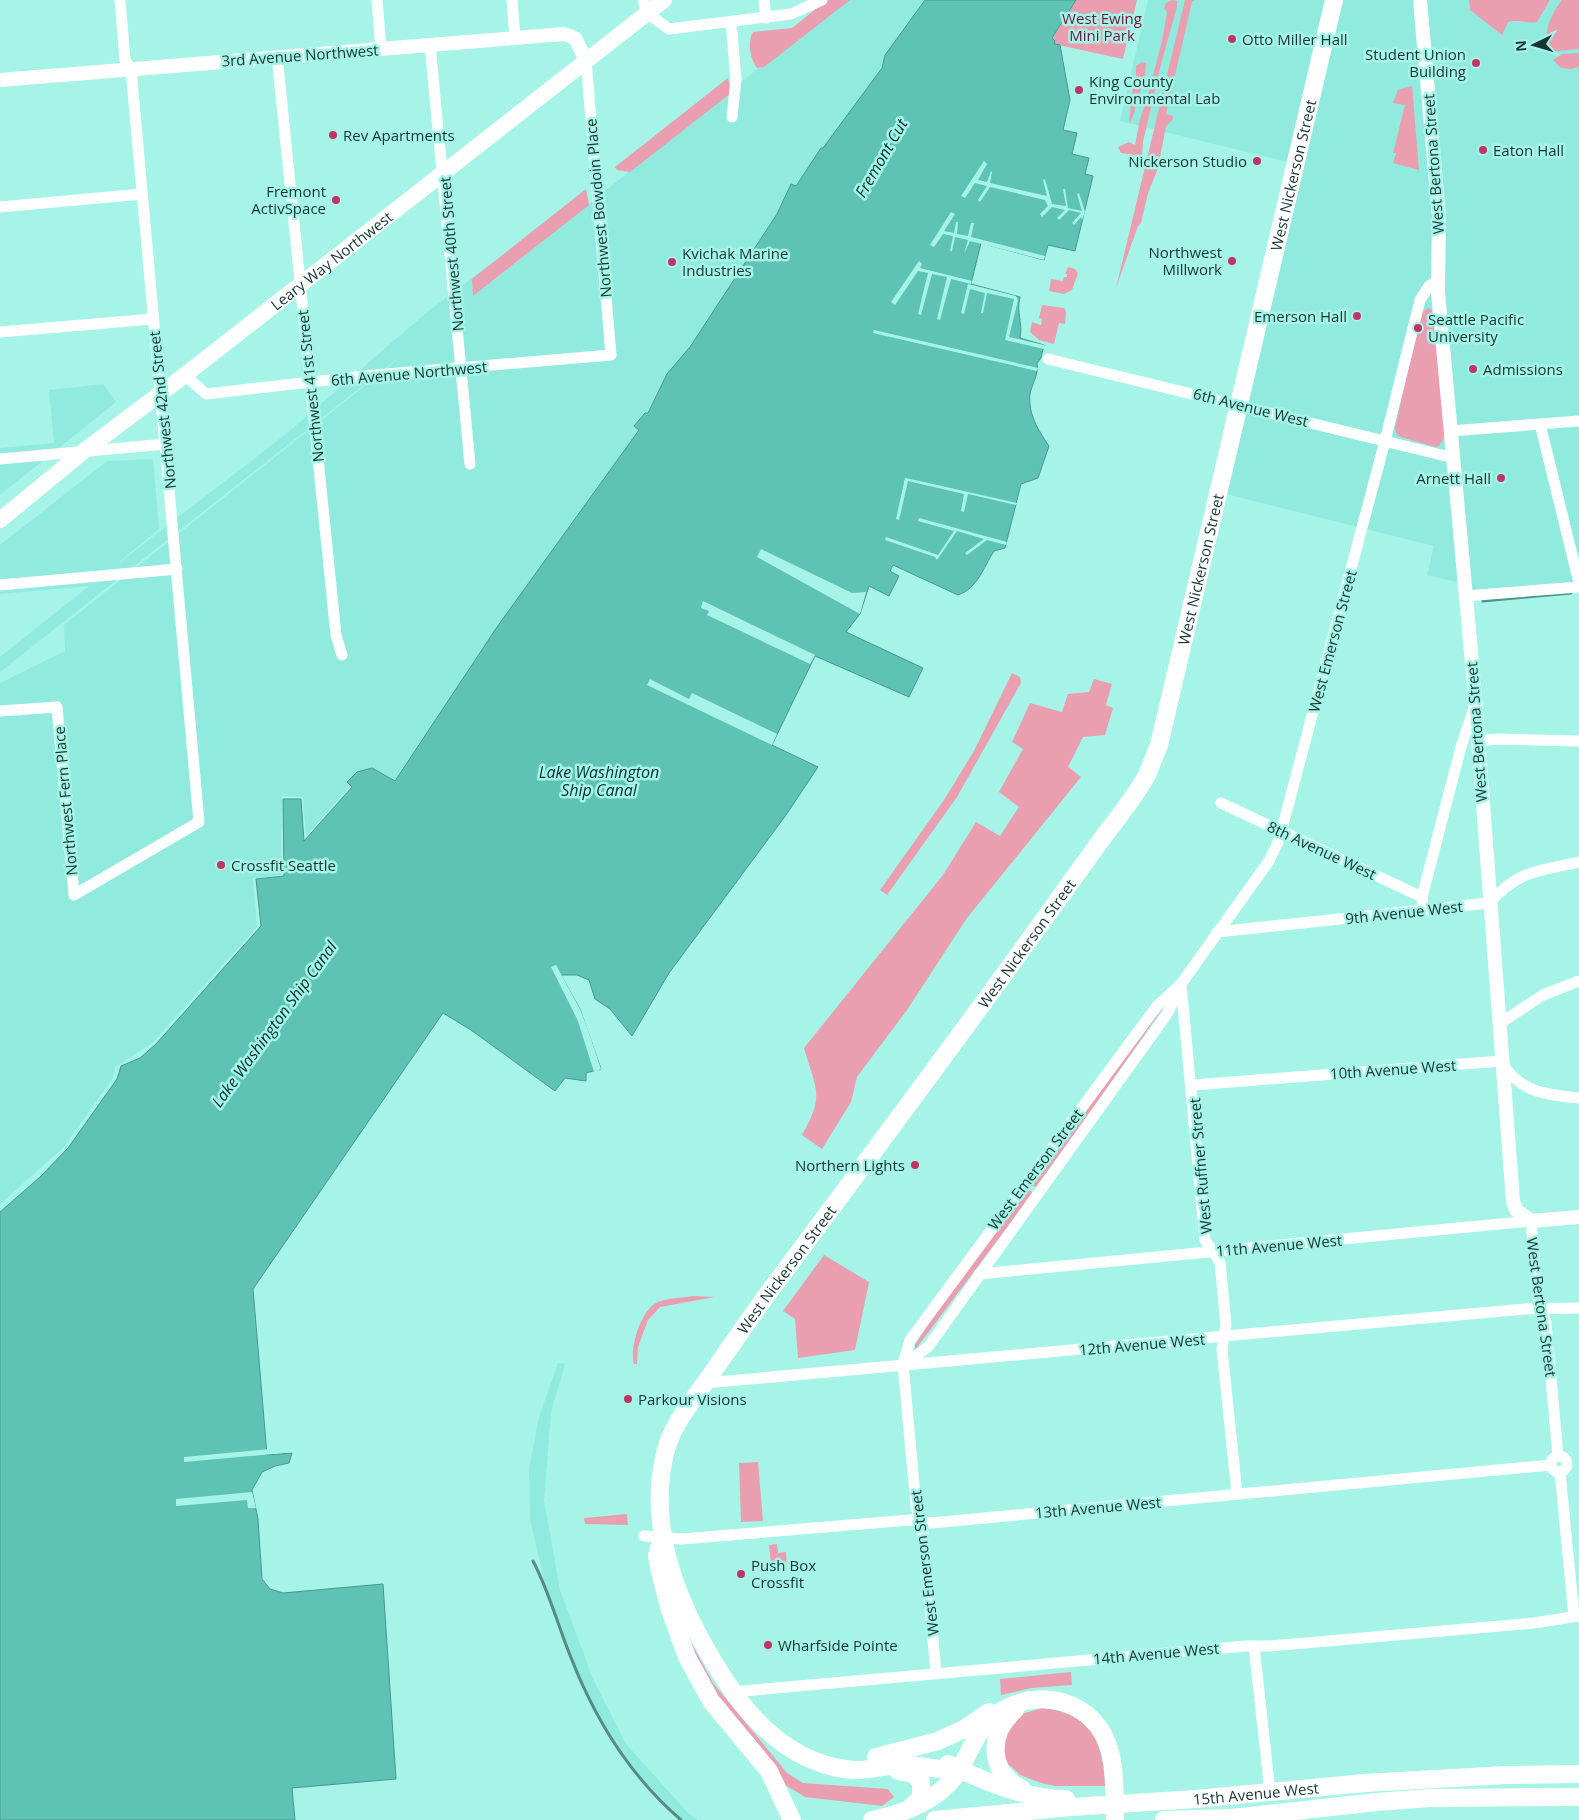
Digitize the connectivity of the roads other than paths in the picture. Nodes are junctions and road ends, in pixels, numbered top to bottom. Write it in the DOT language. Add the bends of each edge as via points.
graph roads {
  1 [pos="120,0"];
  2 [pos="377,0"];
  3 [pos="512,0"];
  4 [pos="664,0"];
  5 [pos="764,0"];
  6 [pos="822,0"];
  7 [pos="1334,0"];
  8 [pos="1420,0"];
  9 [pos="645,6"];
  10 [pos="766,18"];
  11 [pos="731,22"];
  12 [pos="516,38"];
  13 [pos="430,45"];
  14 [pos="381,49"];
  15 [pos="278,56"];
  16 [pos="586,60"];
  17 [pos="131,69"];
  18 [pos="0,80"];
  19 [pos="732,117"];
  20 [pos="443,172"];
  21 [pos="142,194"];
  22 [pos="0,207"];
  23 [pos="1437,281"];
  24 [pos="300,285"];
  25 [pos="152,319"];
  26 [pos="0,332"];
  27 [pos="611,355"];
  28 [pos="1048,359"];
  29 [pos="461,369"];
  30 [pos="185,376"];
  31 [pos="309,383"];
  32 [pos="159,394"];
  33 [pos="1239,404"];
  34 [pos="1579,421"];
  35 [pos="1540,424"];
  36 [pos="1451,432"];
  37 [pos="1385,441"];
  38 [pos="166,444"];
  39 [pos="84,451"];
  40 [pos="1454,458"];
  41 [pos="0,459"];
  42 [pos="470,464"];
  43 [pos="0,520"];
  44 [pos="177,569"];
  45 [pos="1579,583"];
  46 [pos="0,586"];
  47 [pos="1579,588"];
  48 [pos="1465,596"];
  49 [pos="342,655"];
  50 [pos="1475,706"];
  51 [pos="0,711"];
  52 [pos="1477,741"];
  53 [pos="1579,741"];
  54 [pos="1221,802"];
  55 [pos="1281,830"];
  56 [pos="1579,862"];
  57 [pos="74,895"];
  58 [pos="1423,903"];
  59 [pos="1489,903"];
  60 [pos="1217,932"];
  61 [pos="1579,981"];
  62 [pos="1182,984"];
  63 [pos="1499,1024"];
  64 [pos="1501,1061"];
  65 [pos="1193,1084"];
  66 [pos="1579,1098"];
  67 [pos="1579,1217"];
  68 [pos="1531,1221"];
  69 [pos="1214,1252"];
  70 [pos="979,1274"];
  71 [pos="1579,1308"];
  72 [pos="1542,1309"];
  73 [pos="1224,1337"];
  74 [pos="903,1364"];
  75 [pos="705,1383"];
  76 [pos="1563,1463"];
  77 [pos="1237,1494"];
  78 [pos="920,1522"];
  79 [pos="644,1536"];
  80 [pos="662,1538"];
  81 [pos="1576,1616"];
  82 [pos="1254,1646"];
  83 [pos="936,1672"];
  84 [pos="732,1692"];
  85 [pos="1030,1700"];
  86 [pos="877,1763"];
  87 [pos="1579,1764"];
  88 [pos="959,1769"];
  89 [pos="1579,1774"];
  90 [pos="1506,1775"];
  91 [pos="1270,1792"];
  92 [pos="1036,1796"];
  93 [pos="1579,1796"];
  94 [pos="1172,1801"];
  95 [pos="903,1812"];
  96 [pos="792,1820"];
  97 [pos="872,1820"];
  98 [pos="935,1820"];
  99 [pos="1115,1820"];
  100 [pos="1164,1820"];
  101 [pos="1214,1820"];
  1 -- 17 [label="street, Northwest 42nd Street" via="125,60"];
  2 -- 14 [label="street"];
  3 -- 12 [label="street"];
  4 -- 9 [label="main road, Leary Way Northwest"];
  5 -- 10 [label="street"];
  6 -- 10 [label="street" via="791,14"];
  7 -- 33 [label="main road, West Nickerson Street"];
  8 -- 23 [label="street, West Bertona Street" via="1439,217"];
  9 -- 11 [label="street" via="669,29"];
  9 -- 16 [label="main road, Leary Way Northwest"];
  10 -- 11 [label="street"];
  11 -- 19 [label="street" via="736,80"];
  12 -- 13 [label="street, 3rd Avenue Northwest"];
  12 -- 16 [label="street, 3rd Avenue Northwest" via="564,34 575,38"];
  13 -- 14 [label="street, 3rd Avenue Northwest"];
  13 -- 20 [label="street, Northwest 40th Street"];
  14 -- 15 [label="street, 3rd Avenue Northwest"];
  15 -- 17 [label="street, 3rd Avenue Northwest"];
  15 -- 24 [label="street, Northwest 41st Street"];
  16 -- 20 [label="main road, Leary Way Northwest"];
  16 -- 27 [label="street, Northwest Bowdoin Place"];
  17 -- 18 [label="street, 3rd Avenue Northwest"];
  17 -- 21 [label="street, Northwest 42nd Street"];
  20 -- 24 [label="main road, Leary Way Northwest"];
  20 -- 29 [label="street, Northwest 40th Street"];
  21 -- 22 [label="street"];
  21 -- 25 [label="street, Northwest 42nd Street"];
  23 -- 36 [label="street, West Bertona Street"];
  23 -- 37 [label="street, West Emerson Street" via="1423,292 1420,300"];
  24 -- 30 [label="main road, Leary Way Northwest"];
  24 -- 31 [label="street, Northwest 41st Street"];
  25 -- 26 [label="street"];
  25 -- 32 [label="street, Northwest 42nd Street"];
  27 -- 29 [label="street, 6th Avenue Northwest"];
  28 -- 33 [label="street, 6th Avenue West"];
  29 -- 31 [label="street, 6th Avenue Northwest"];
  29 -- 42 [label="street, Northwest 40th Street"];
  30 -- 31 [label="street, 6th Avenue Northwest" via="206,394"];
  30 -- 32 [label="main road, Leary Way Northwest"];
  31 -- 49 [label="street, Northwest 41st Street" via="336,635"];
  32 -- 38 [label="street, Northwest 42nd Street"];
  32 -- 39 [label="main road, Leary Way Northwest"];
  33 -- 37 [label="street, 6th Avenue West"];
  33 -- 75 [label="main road, West Nickerson Street" via="1159,745 1147,775"];
  34 -- 35 [label="street"];
  35 -- 36 [label="street"];
  35 -- 45 [label="street"];
  36 -- 40 [label="street, West Bertona Street"];
  37 -- 40 [label="street, 6th Avenue West"];
  37 -- 55 [label="street, West Emerson Street"];
  38 -- 39 [label="street"];
  38 -- 44 [label="street, Northwest 42nd Street"];
  39 -- 41 [label="street"];
  39 -- 43 [label="main road, Leary Way Northwest"];
  40 -- 48 [label="street, West Bertona Street"];
  44 -- 46 [label="street"];
  44 -- 57 [label="street, Northwest 42nd Street" via="199,822"];
  47 -- 48 [label="street"];
  48 -- 50 [label="street, West Bertona Street"];
  50 -- 52 [label="street, West Bertona Street"];
  50 -- 58 [label="street"];
  51 -- 57 [label="street, Northwest Fern Place" via="57,707"];
  52 -- 53 [label="street"];
  52 -- 59 [label="street, West Bertona Street"];
  54 -- 55 [label="street, 8th Avenue West"];
  55 -- 58 [label="street, 8th Avenue West"];
  55 -- 60 [label="street, West Emerson Street" via="1270,861"];
  56 -- 59 [label="street" via="1522,876 1506,885"];
  58 -- 59 [label="street, 9th Avenue West"];
  58 -- 60 [label="street, 9th Avenue West"];
  59 -- 63 [label="street, West Bertona Street"];
  60 -- 62 [label="street, West Emerson Street"];
  61 -- 63 [label="street" via="1544,995"];
  62 -- 65 [label="street, West Ruffner Street"];
  62 -- 70 [label="street, West Emerson Street" via="1167,1014"];
  62 -- 74 [label="street, West Emerson Street" via="1157,1006 957,1274 910,1340"];
  63 -- 64 [label="street, West Bertona Street"];
  64 -- 65 [label="street, 10th Avenue West"];
  64 -- 66 [label="street" via="1510,1076 1529,1089"];
  64 -- 68 [label="street, West Bertona Street" via="1513,1201 1516,1210"];
  65 -- 69 [label="street, West Ruffner Street" via="1205,1240"];
  67 -- 68 [label="street, 11th Avenue West"];
  68 -- 69 [label="street, 11th Avenue West"];
  68 -- 72 [label="street, West Bertona Street" via="1538,1299"];
  69 -- 70 [label="street, 11th Avenue West"];
  69 -- 73 [label="street, West Ruffner Street" via="1220,1262"];
  70 -- 74 [label="street, West Emerson Street" via="928,1348"];
  71 -- 72 [label="street, 12th Avenue West"];
  72 -- 73 [label="street, 12th Avenue West"];
  72 -- 76 [label="street, West Bertona Street"];
  73 -- 74 [label="street, 12th Avenue West"];
  73 -- 77 [label="street, West Ruffner Street" via="1222,1349"];
  74 -- 75 [label="street, 12th Avenue West"];
  74 -- 78 [label="street, West Emerson Street"];
  75 -- 80 [label="main road, West Nickerson Street" via="668,1440 661,1485"];
  76 -- 77 [label="street, 13th Avenue West"];
  76 -- 81 [label="street, West Bertona Street"];
  77 -- 78 [label="street, 13th Avenue West"];
  78 -- 80 [label="street, 13th Avenue West" via="910,1520"];
  78 -- 83 [label="street, West Emerson Street"];
  79 -- 80 [label="street, 13th Avenue West"];
  80 -- 84 [label="main road, West Nickerson Street" via="690,1618"];
  80 -- 96 [label="main road" via="657,1556 661,1576 687,1657 710,1701 769,1771"];
  81 -- 82 [label="street, 14th Avenue West" via="1534,1623"];
  82 -- 83 [label="street, 14th Avenue West"];
  82 -- 91 [label="street"];
  83 -- 84 [label="street, 14th Avenue West"];
  84 -- 86 [label="main road, West Nickerson Street" via="773,1737 804,1756 828,1764"];
  85 -- 86 [label="main road" via="993,1709 964,1729"];
  85 -- 88 [label="main road" via="1010,1706 989,1721"];
  85 -- 92 [label="main road" via="1001,1725 995,1751 1006,1778"];
  85 -- 99 [label="main road" via="1047,1698 1064,1702 1080,1709 1096,1724 1112,1757"];
  86 -- 88 [label="main road" via="926,1757"];
  86 -- 95 [label="main road" via="909,1772 921,1782 921,1798"];
  87 -- 90 [label="main road"];
  88 -- 92 [label="main road" via="998,1786"];
  88 -- 95 [label="main road" via="932,1798"];
  89 -- 90 [label="main road, 15th Avenue West"];
  90 -- 91 [label="main road, 15th Avenue West"];
  91 -- 94 [label="main road, 15th Avenue West"];
  92 -- 94 [label="main road"];
  93 -- 101 [label="main road, 15th Avenue West" via="1420,1799"];
  94 -- 98 [label="main road, 15th Avenue West"];
  95 -- 97 [label="main road"];
  100 -- 101 [label="main road, 15th Avenue West"];
}
